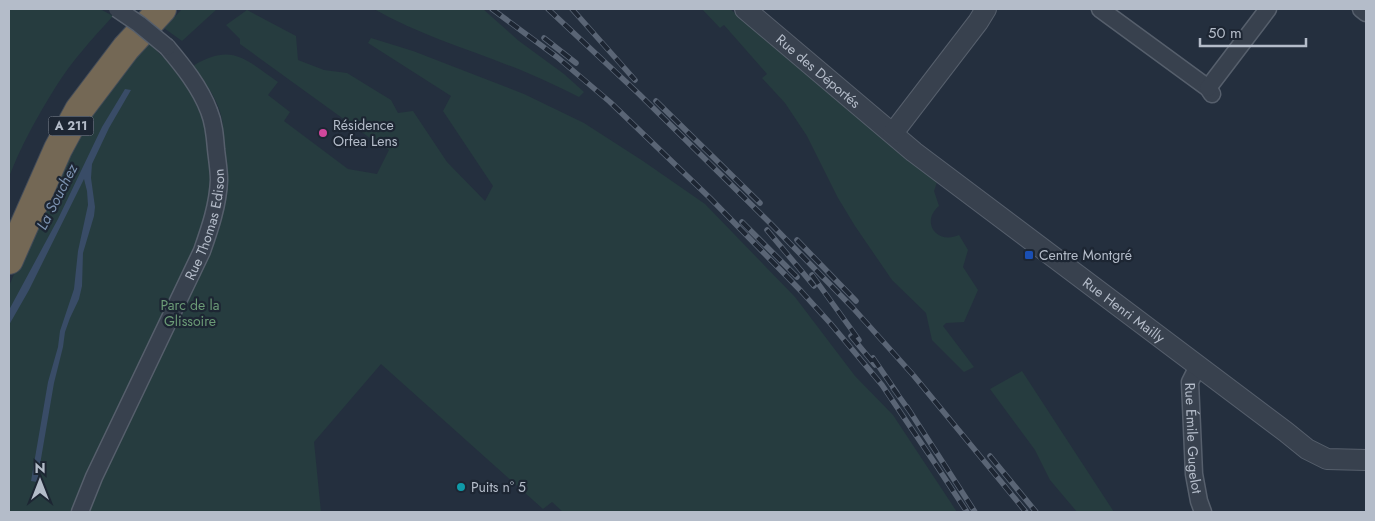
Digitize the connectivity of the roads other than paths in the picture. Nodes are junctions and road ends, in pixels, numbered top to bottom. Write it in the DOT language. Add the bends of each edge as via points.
graph roads {
  1 [pos="117,9"];
  2 [pos="140,9"];
  3 [pos="162,9"];
  4 [pos="745,9"];
  5 [pos="986,9"];
  6 [pos="1100,9"];
  7 [pos="1268,9"];
  8 [pos="1361,9"];
  9 [pos="1366,13"];
  10 [pos="893,133"];
  11 [pos="9,221"];
  12 [pos="9,260"];
  13 [pos="1198,366"];
  14 [pos="1366,460"];
  15 [pos="80,512"];
  16 [pos="1203,512"];
  1 -- 15 [label="street, Rue Thomas Edison, bridge" via="166,46 198,88 210,112 219,179 211,224 202,251"];
  2 -- 11 [label="highway, A 211" via="90,65 65,99"];
  3 -- 12 [label="highway, A 211" via="126,48 80,110 58,149"];
  4 -- 10 [label="street, Rue des Déportés"];
  5 -- 10 [label="street"];
  6 -- 7 [label="street" via="1210,91"];
  8 -- 9 [label="street"];
  10 -- 13 [label="street, Rue Henri Mailly"];
  13 -- 14 [label="street, Rue Henri Mailly" via="1307,449 1327,458"];
  13 -- 16 [label="street, Rue Émile Gugelot" via="1190,382 1194,474"];
}
